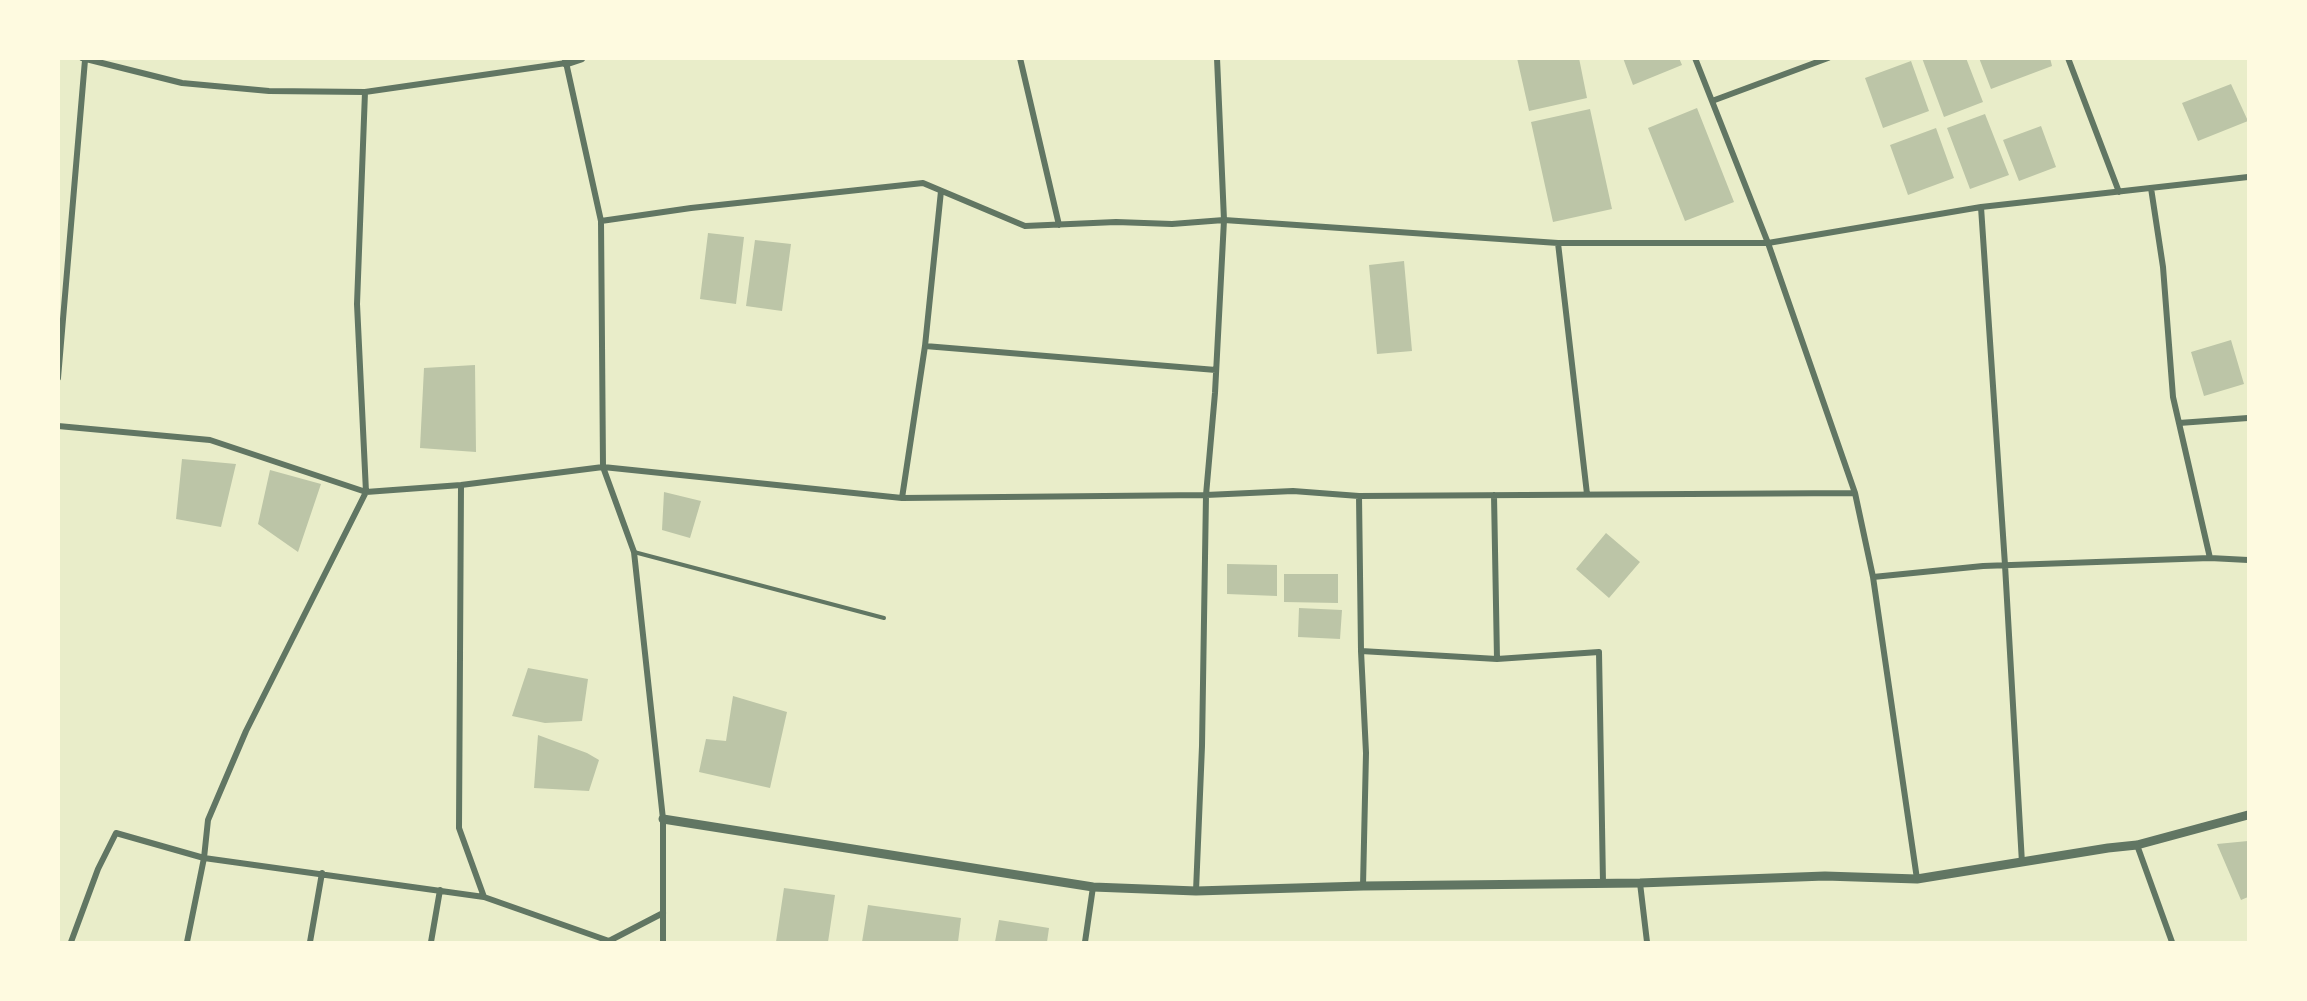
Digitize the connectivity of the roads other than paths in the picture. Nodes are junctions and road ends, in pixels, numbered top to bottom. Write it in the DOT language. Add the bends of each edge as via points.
graph roads {
  1 [pos="581,58"];
  2 [pos="1020,58"];
  3 [pos="1217,58"];
  4 [pos="1695,58"];
  5 [pos="1828,58"];
  6 [pos="2068,58"];
  7 [pos="84,59"];
  8 [pos="565,61"];
  9 [pos="365,92"];
  10 [pos="1712,101"];
  11 [pos="2248,177"];
  12 [pos="2151,188"];
  13 [pos="941,191"];
  14 [pos="2119,192"];
  15 [pos="1981,207"];
  16 [pos="1224,220"];
  17 [pos="601,221"];
  18 [pos="1059,225"];
  19 [pos="1558,243"];
  20 [pos="1768,243"];
  21 [pos="925,346"];
  22 [pos="1216,370"];
  23 [pos="58,378"];
  24 [pos="2248,418"];
  25 [pos="2179,423"];
  26 [pos="58,426"];
  27 [pos="603,467"];
  28 [pos="461,485"];
  29 [pos="366,492"];
  30 [pos="1855,493"];
  31 [pos="1587,494"];
  32 [pos="1206,495"];
  33 [pos="1494,495"];
  34 [pos="1359,496"];
  35 [pos="902,498"];
  36 [pos="634,552"];
  37 [pos="2210,558"];
  38 [pos="2248,560"];
  39 [pos="2005,565"];
  40 [pos="1873,577"];
  41 [pos="884,618"];
  42 [pos="1361,651"];
  43 [pos="1497,659"];
  44 [pos="2248,815"];
  45 [pos="663,819"];
  46 [pos="2137,845"];
  47 [pos="204,858"];
  48 [pos="2022,863"];
  49 [pos="322,873"];
  50 [pos="1917,879"];
  51 [pos="1603,883"];
  52 [pos="1640,883"];
  53 [pos="1363,886"];
  54 [pos="1093,887"];
  55 [pos="440,890"];
  56 [pos="1196,891"];
  57 [pos="484,897"];
  58 [pos="663,913"];
  59 [pos="71,942"];
  60 [pos="187,942"];
  61 [pos="310,942"];
  62 [pos="430,942"];
  63 [pos="609,942"];
  64 [pos="663,942"];
  65 [pos="1085,942"];
  66 [pos="1647,942"];
  67 [pos="2172,942"];
  1 -- 8 [label="street"];
  2 -- 18 [label="street"];
  3 -- 16 [label="street"];
  4 -- 10 [label="street"];
  5 -- 10 [label="street"];
  6 -- 14 [label="street"];
  7 -- 9 [label="street" via="182,83 270,91"];
  7 -- 23 [label="street"];
  8 -- 9 [label="street"];
  8 -- 17 [label="street"];
  9 -- 29 [label="street" via="357,304"];
  10 -- 20 [label="street"];
  11 -- 12 [label="street"];
  12 -- 14 [label="street"];
  12 -- 25 [label="street"];
  13 -- 17 [label="street" via="923,183"];
  13 -- 18 [label="street" via="1025,226"];
  13 -- 21 [label="street"];
  14 -- 15 [label="street"];
  15 -- 20 [label="street"];
  15 -- 39 [label="street"];
  16 -- 18 [label="street"];
  16 -- 19 [label="street"];
  16 -- 22 [label="street"];
  17 -- 27 [label="street"];
  19 -- 20 [label="street"];
  19 -- 31 [label="street"];
  20 -- 30 [label="street"];
  21 -- 22 [label="street"];
  21 -- 35 [label="street"];
  22 -- 32 [label="street"];
  24 -- 25 [label="street"];
  25 -- 37 [label="street"];
  26 -- 29 [label="street" via="210,440"];
  27 -- 28 [label="street"];
  27 -- 35 [label="street"];
  27 -- 36 [label="street"];
  28 -- 29 [label="street"];
  28 -- 57 [label="street" via="459,828"];
  29 -- 47 [label="street" via="246,731 208,820"];
  30 -- 31 [label="street"];
  30 -- 40 [label="street"];
  31 -- 33 [label="street"];
  32 -- 34 [label="street" via="1293,491"];
  32 -- 35 [label="street"];
  32 -- 56 [label="street"];
  33 -- 34 [label="street"];
  33 -- 43 [label="street"];
  34 -- 42 [label="street"];
  36 -- 41 [label="lane"];
  36 -- 45 [label="street"];
  37 -- 38 [label="street"];
  37 -- 39 [label="street"];
  39 -- 40 [label="street"];
  39 -- 48 [label="street"];
  40 -- 50 [label="street"];
  42 -- 43 [label="street"];
  42 -- 53 [label="street" via="1366,753"];
  43 -- 51 [label="street" via="1599,652"];
  44 -- 46 [label="street"];
  45 -- 54 [label="street"];
  45 -- 58 [label="street"];
  46 -- 48 [label="street"];
  46 -- 67 [label="street"];
  47 -- 49 [label="street"];
  47 -- 59 [label="street" via="116,833"];
  47 -- 60 [label="street"];
  48 -- 50 [label="street"];
  49 -- 55 [label="street"];
  49 -- 61 [label="street"];
  50 -- 52 [label="street" via="1825,876"];
  51 -- 52 [label="street"];
  51 -- 53 [label="street"];
  52 -- 66 [label="street"];
  53 -- 56 [label="street"];
  54 -- 56 [label="street"];
  54 -- 65 [label="street"];
  55 -- 57 [label="street"];
  55 -- 62 [label="street"];
  57 -- 63 [label="street"];
  58 -- 63 [label="street"];
  58 -- 64 [label="street"];
}
